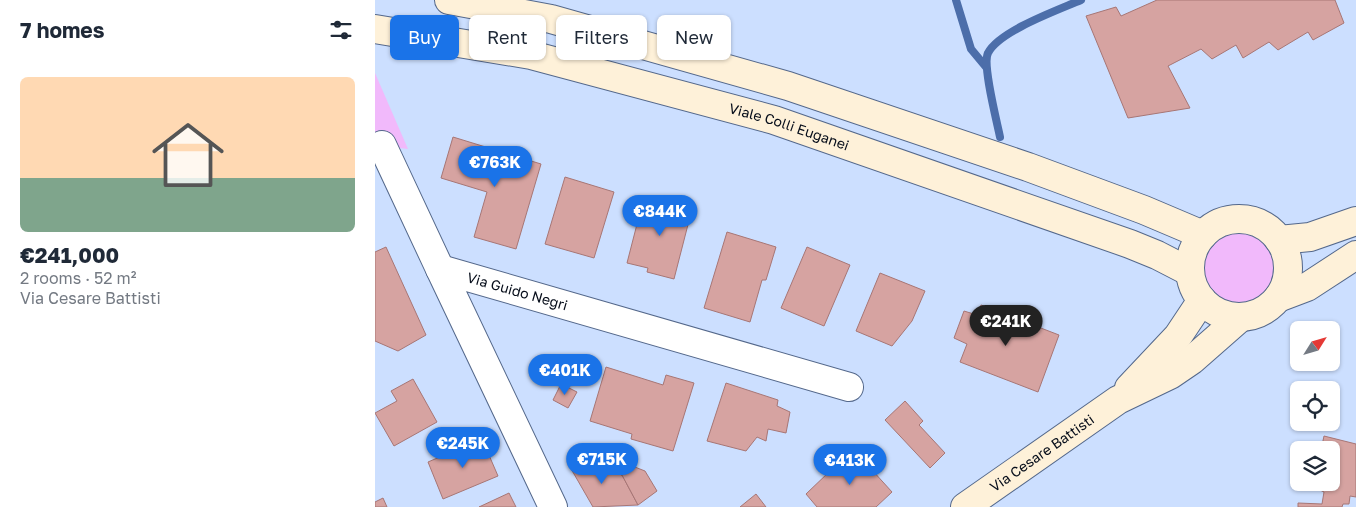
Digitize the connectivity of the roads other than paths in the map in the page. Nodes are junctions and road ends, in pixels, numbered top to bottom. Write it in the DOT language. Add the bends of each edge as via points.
graph roads {
  1 [pos="449,0"];
  2 [pos="375,29"];
  3 [pos="382,145"];
  4 [pos="1356,221"];
  5 [pos="1203,235"];
  6 [pos="1279,240"];
  7 [pos="1356,256"];
  8 [pos="440,269"];
  9 [pos="1190,272"];
  10 [pos="1278,298"];
  11 [pos="1202,300"];
  12 [pos="1241,318"];
  13 [pos="849,387"];
  14 [pos="1118,400"];
  15 [pos="553,507"];
  16 [pos="965,507"];
  1 -- 5 [label="main road" via="551,19 788,86 1028,167"];
  2 -- 9 [label="main road, Viale Colli Euganei" via="531,55 774,120 1130,244"];
  3 -- 8 [label="street"];
  4 -- 6 [label="main road" via="1310,237"];
  5 -- 6 [label="main road" via="1227,220 1242,219 1269,229"];
  5 -- 9 [label="main road" via="1195,246"];
  6 -- 10 [label="main road" via="1286,254 1288,269"];
  7 -- 10 [label="main road, Via Cesare Battisti" via="1307,287"];
  8 -- 13 [label="street, Via Guido Negri"];
  8 -- 15 [label="street, Via Guido Negri"];
  9 -- 11 [label="main road"];
  10 -- 12 [label="main road, Via Cesare Battisti" via="1268,308"];
  11 -- 12 [label="main road" via="1219,314"];
  11 -- 14 [label="main road, Via Cesare Battisti" via="1178,336"];
  12 -- 14 [label="main road, Via Cesare Battisti" via="1185,365"];
  14 -- 16 [label="main road, Via Cesare Battisti"];
}
